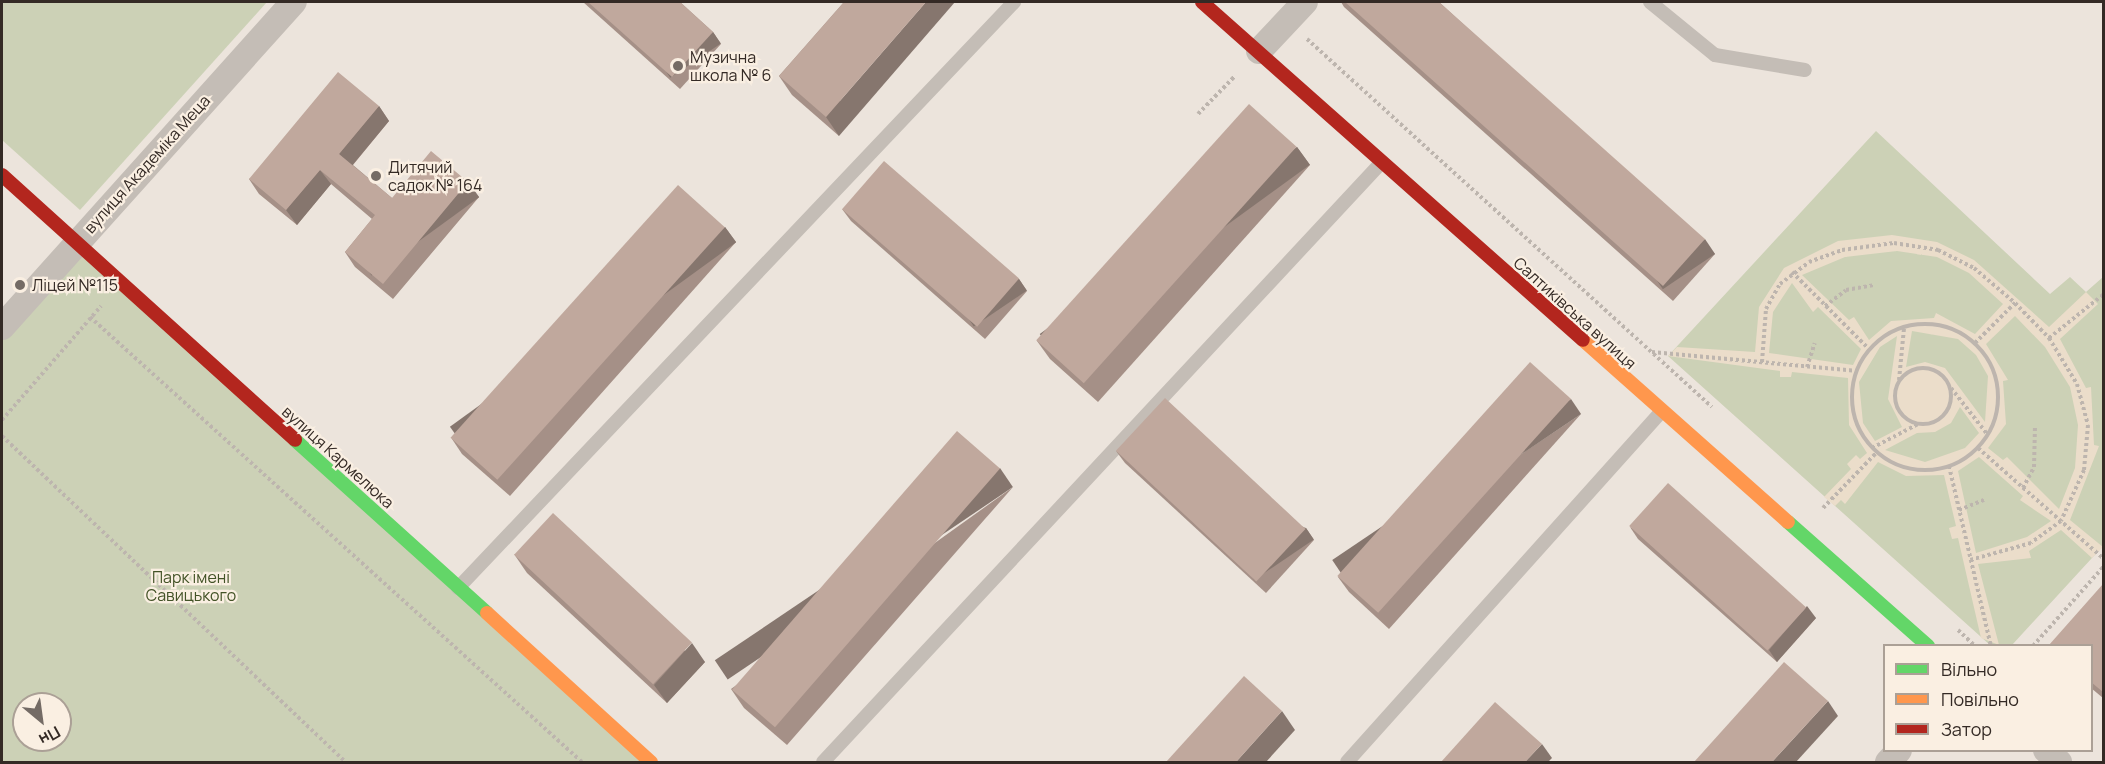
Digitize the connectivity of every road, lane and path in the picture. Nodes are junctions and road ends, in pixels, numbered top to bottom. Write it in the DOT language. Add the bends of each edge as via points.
graph roads {
  1 [pos="294,2"];
  2 [pos="1014,2"];
  3 [pos="1202,2"];
  4 [pos="1305,2"];
  5 [pos="1650,2"];
  6 [pos="1287,20"];
  7 [pos="1259,51"];
  8 [pos="1806,70"];
  9 [pos="1198,114"];
  10 [pos="1382,162"];
  11 [pos="2,175"];
  12 [pos="76,243"];
  13 [pos="1792,272"];
  14 [pos="122,284"];
  15 [pos="1874,285"];
  16 [pos="2103,294"];
  17 [pos="2015,303"];
  18 [pos="1826,306"];
  19 [pos="90,317"];
  20 [pos="2,327"];
  21 [pos="1904,327"];
  22 [pos="2049,338"];
  23 [pos="1815,343"];
  24 [pos="1975,343"];
  25 [pos="1869,349"];
  26 [pos="1652,352"];
  27 [pos="1762,362"];
  28 [pos="1807,367"];
  29 [pos="1855,371"];
  30 [pos="1899,381"];
  31 [pos="1951,388"];
  32 [pos="1661,412"];
  33 [pos="1720,414"];
  34 [pos="2,420"];
  35 [pos="1919,424"];
  36 [pos="2035,426"];
  37 [pos="1989,435"];
  38 [pos="2,436"];
  39 [pos="1872,448"];
  40 [pos="1978,448"];
  41 [pos="1877,452"];
  42 [pos="1949,466"];
  43 [pos="2023,488"];
  44 [pos="1814,500"];
  45 [pos="1984,500"];
  46 [pos="1823,507"];
  47 [pos="1959,510"];
  48 [pos="1831,515"];
  49 [pos="2061,521"];
  50 [pos="2103,559"];
  51 [pos="1970,560"];
  52 [pos="2103,566"];
  53 [pos="458,588"];
  54 [pos="1950,622"];
  55 [pos="1927,644"];
  56 [pos="1974,644"];
  57 [pos="1990,644"];
  58 [pos="2034,644"];
  59 [pos="345,762"];
  60 [pos="582,762"];
  61 [pos="651,762"];
  62 [pos="823,762"];
  63 [pos="1347,762"];
  1 -- 12 [label="street, вулиця Академіка Меца"];
  2 -- 53 [label="lane"];
  3 -- 7 [label="street, Салтиківська вулиця"];
  4 -- 6 [label="street"];
  5 -- 8 [label="lane" via="1715,56"];
  6 -- 7 [label="street"];
  6 -- 26 [label="path"];
  7 -- 9 [label="path"];
  7 -- 10 [label="street, Салтиківська вулиця"];
  10 -- 32 [label="street, Салтиківська вулиця"];
  10 -- 62 [label="lane"];
  11 -- 12 [label="street, вулиця Кармелюка"];
  12 -- 14 [label="street, вулиця Кармелюка"];
  12 -- 20 [label="street, вулиця Академіка Меца"];
  13 -- 17 [label="path" via="1842,250 1894,243 1938,250 1974,268"];
  13 -- 18 [label="path"];
  13 -- 27 [label="path" via="1766,309"];
  14 -- 19 [label="path"];
  14 -- 53 [label="street, вулиця Кармелюка"];
  15 -- 18 [label="path" via="1846,290"];
  16 -- 22 [label="path"];
  17 -- 22 [label="path"];
  17 -- 24 [label="path"];
  18 -- 25 [label="path"];
  19 -- 34 [label="path"];
  19 -- 60 [label="path"];
  21 -- 24 [label="path" via="1945,327"];
  21 -- 25 [label="path"];
  21 -- 30 [label="path"];
  22 -- 49 [label="path" via="2077,384 2088,425 2084,470"];
  23 -- 28 [label="path"];
  24 -- 37 [label="path" via="1997,386"];
  25 -- 29 [label="path"];
  26 -- 27 [label="path"];
  26 -- 33 [label="path"];
  27 -- 28 [label="path"];
  28 -- 29 [label="path"];
  29 -- 39 [label="path" via="1850,403"];
  30 -- 31 [label="path" via="1920,367 1944,377"];
  30 -- 35 [label="path" via="1897,408"];
  31 -- 35 [label="path" via="1950,407 1937,420"];
  31 -- 37 [label="path"];
  32 -- 55 [label="street, Салтиківська вулиця"];
  32 -- 63 [label="lane"];
  35 -- 39 [label="path"];
  36 -- 43 [label="path" via="2034,467"];
  37 -- 40 [label="path"];
  38 -- 59 [label="path"];
  39 -- 41 [label="path"];
  40 -- 42 [label="path"];
  40 -- 43 [label="path"];
  41 -- 42 [label="path" via="1906,468"];
  41 -- 46 [label="path"];
  42 -- 47 [label="path"];
  43 -- 49 [label="path"];
  44 -- 46 [label="path"];
  45 -- 47 [label="path"];
  46 -- 48 [label="path"];
  47 -- 51 [label="path"];
  49 -- 50 [label="path"];
  49 -- 51 [label="path" via="2031,543"];
  51 -- 57 [label="path"];
  52 -- 58 [label="path"];
  53 -- 61 [label="street, вулиця Кармелюка"];
  54 -- 56 [label="path"];
}
